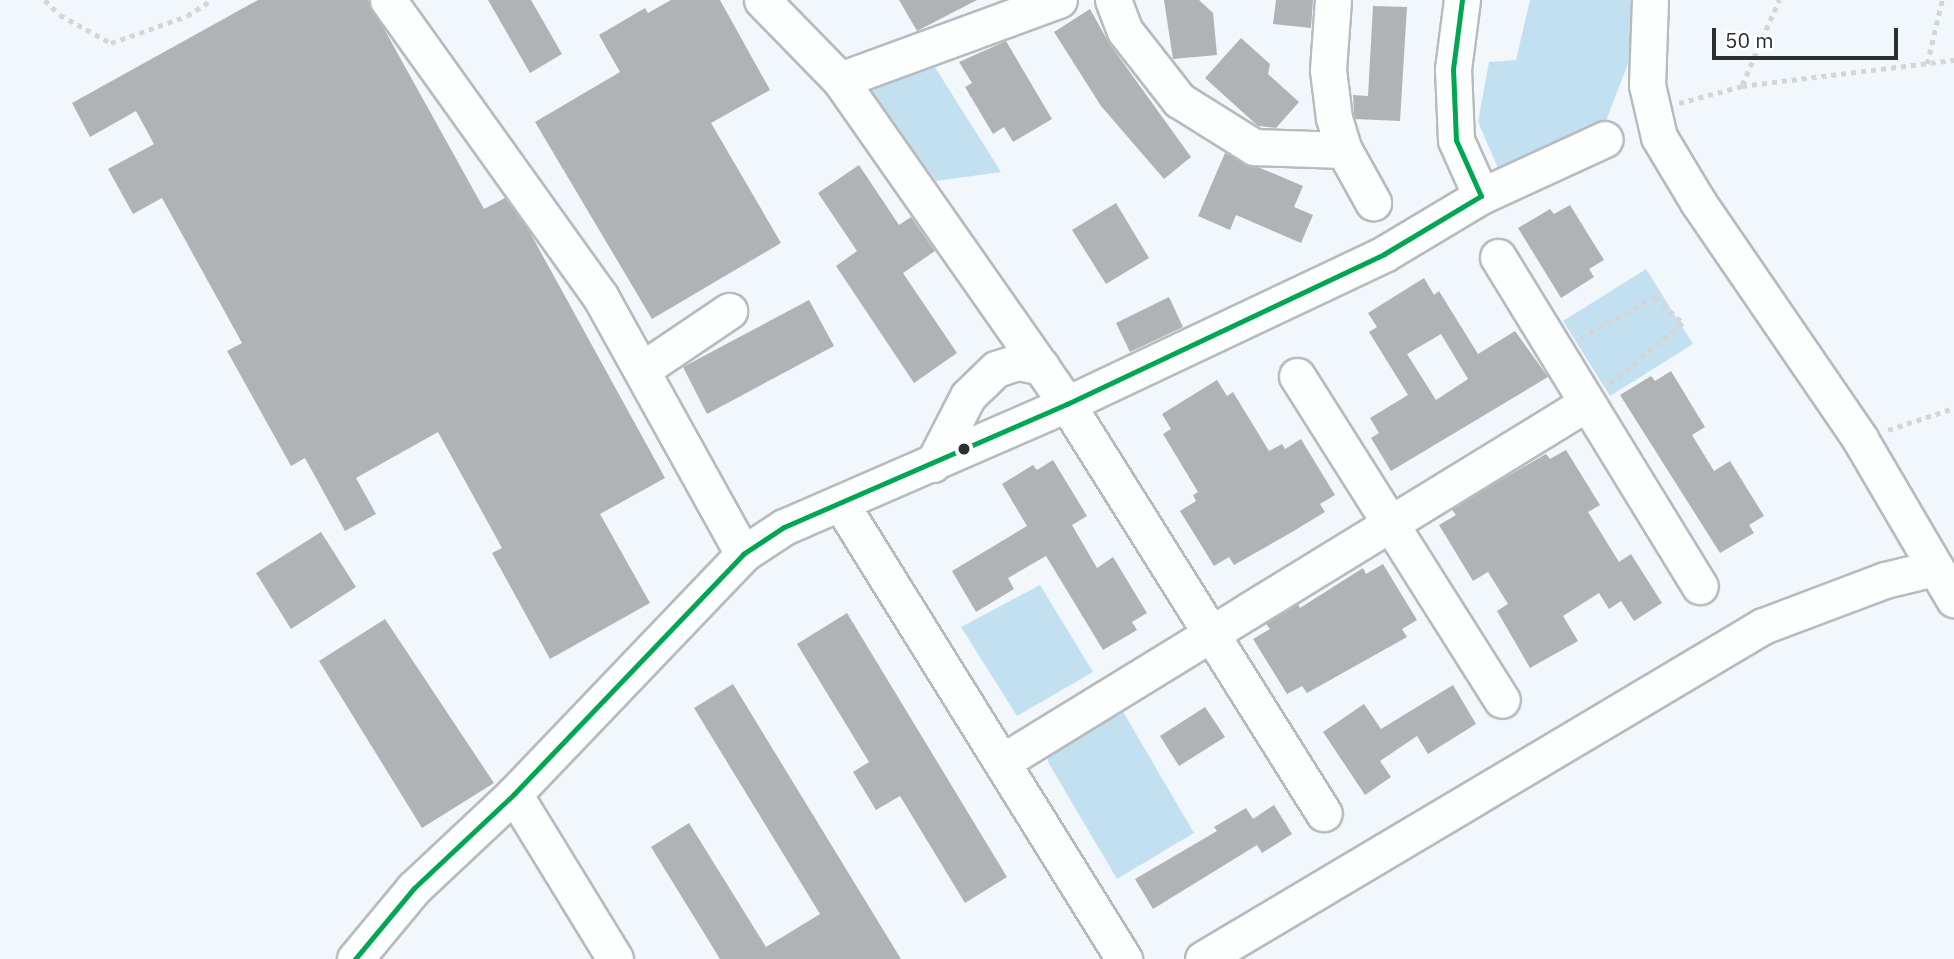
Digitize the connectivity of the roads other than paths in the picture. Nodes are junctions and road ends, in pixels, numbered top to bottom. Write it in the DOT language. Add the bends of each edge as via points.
graph roads {
  1 [pos="388,0"];
  2 [pos="762,0"];
  3 [pos="1059,0"];
  4 [pos="1113,0"];
  5 [pos="1333,0"];
  6 [pos="1462,0"];
  7 [pos="1650,0"];
  8 [pos="1007,9"];
  9 [pos="840,80"];
  10 [pos="1605,139"];
  11 [pos="1344,150"];
  12 [pos="1481,195"];
  13 [pos="1374,202"];
  14 [pos="1498,257"];
  15 [pos="729,311"];
  16 [pos="1042,368"];
  17 [pos="643,369"];
  18 [pos="1297,376"];
  19 [pos="1587,403"];
  20 [pos="1067,404"];
  21 [pos="933,464"];
  22 [pos="841,504"];
  23 [pos="1391,524"];
  24 [pos="743,554"];
  25 [pos="1935,568"];
  26 [pos="1700,586"];
  27 [pos="1954,599"];
  28 [pos="1211,634"];
  29 [pos="1502,700"];
  30 [pos="1002,762"];
  31 [pos="513,794"];
  32 [pos="1324,813"];
  33 [pos="355,959"];
  34 [pos="615,959"];
  35 [pos="1124,959"];
  36 [pos="1203,959"];
  1 -- 17 [label="street" via="600,296"];
  2 -- 9 [label="street"];
  3 -- 8 [label="street"];
  4 -- 11 [label="street" via="1125,31 1179,100 1254,147"];
  5 -- 11 [label="street" via="1328,70 1334,118"];
  6 -- 12 [label="street" via="1453,69 1456,140"];
  7 -- 25 [label="street" via="1647,85 1651,111 1676,169 1860,439"];
  8 -- 9 [label="street"];
  9 -- 16 [label="street"];
  10 -- 12 [label="street"];
  11 -- 13 [label="street"];
  12 -- 20 [label="street" via="1384,254"];
  14 -- 19 [label="street"];
  15 -- 17 [label="street"];
  16 -- 20 [label="street"];
  16 -- 21 [label="street" via="1017,362 996,369 968,396"];
  17 -- 24 [label="street"];
  18 -- 23 [label="street"];
  19 -- 23 [label="street"];
  19 -- 26 [label="street"];
  20 -- 21 [label="street"];
  20 -- 28 [label="street"];
  21 -- 22 [label="street"];
  22 -- 24 [label="street" via="784,527"];
  22 -- 30 [label="street"];
  23 -- 28 [label="street"];
  23 -- 29 [label="street"];
  24 -- 31 [label="street"];
  25 -- 27 [label="street"];
  25 -- 36 [label="street" via="1885,580 1763,626"];
  28 -- 30 [label="street"];
  28 -- 32 [label="street"];
  30 -- 35 [label="street"];
  31 -- 33 [label="street" via="414,888"];
  31 -- 34 [label="street"];
}
